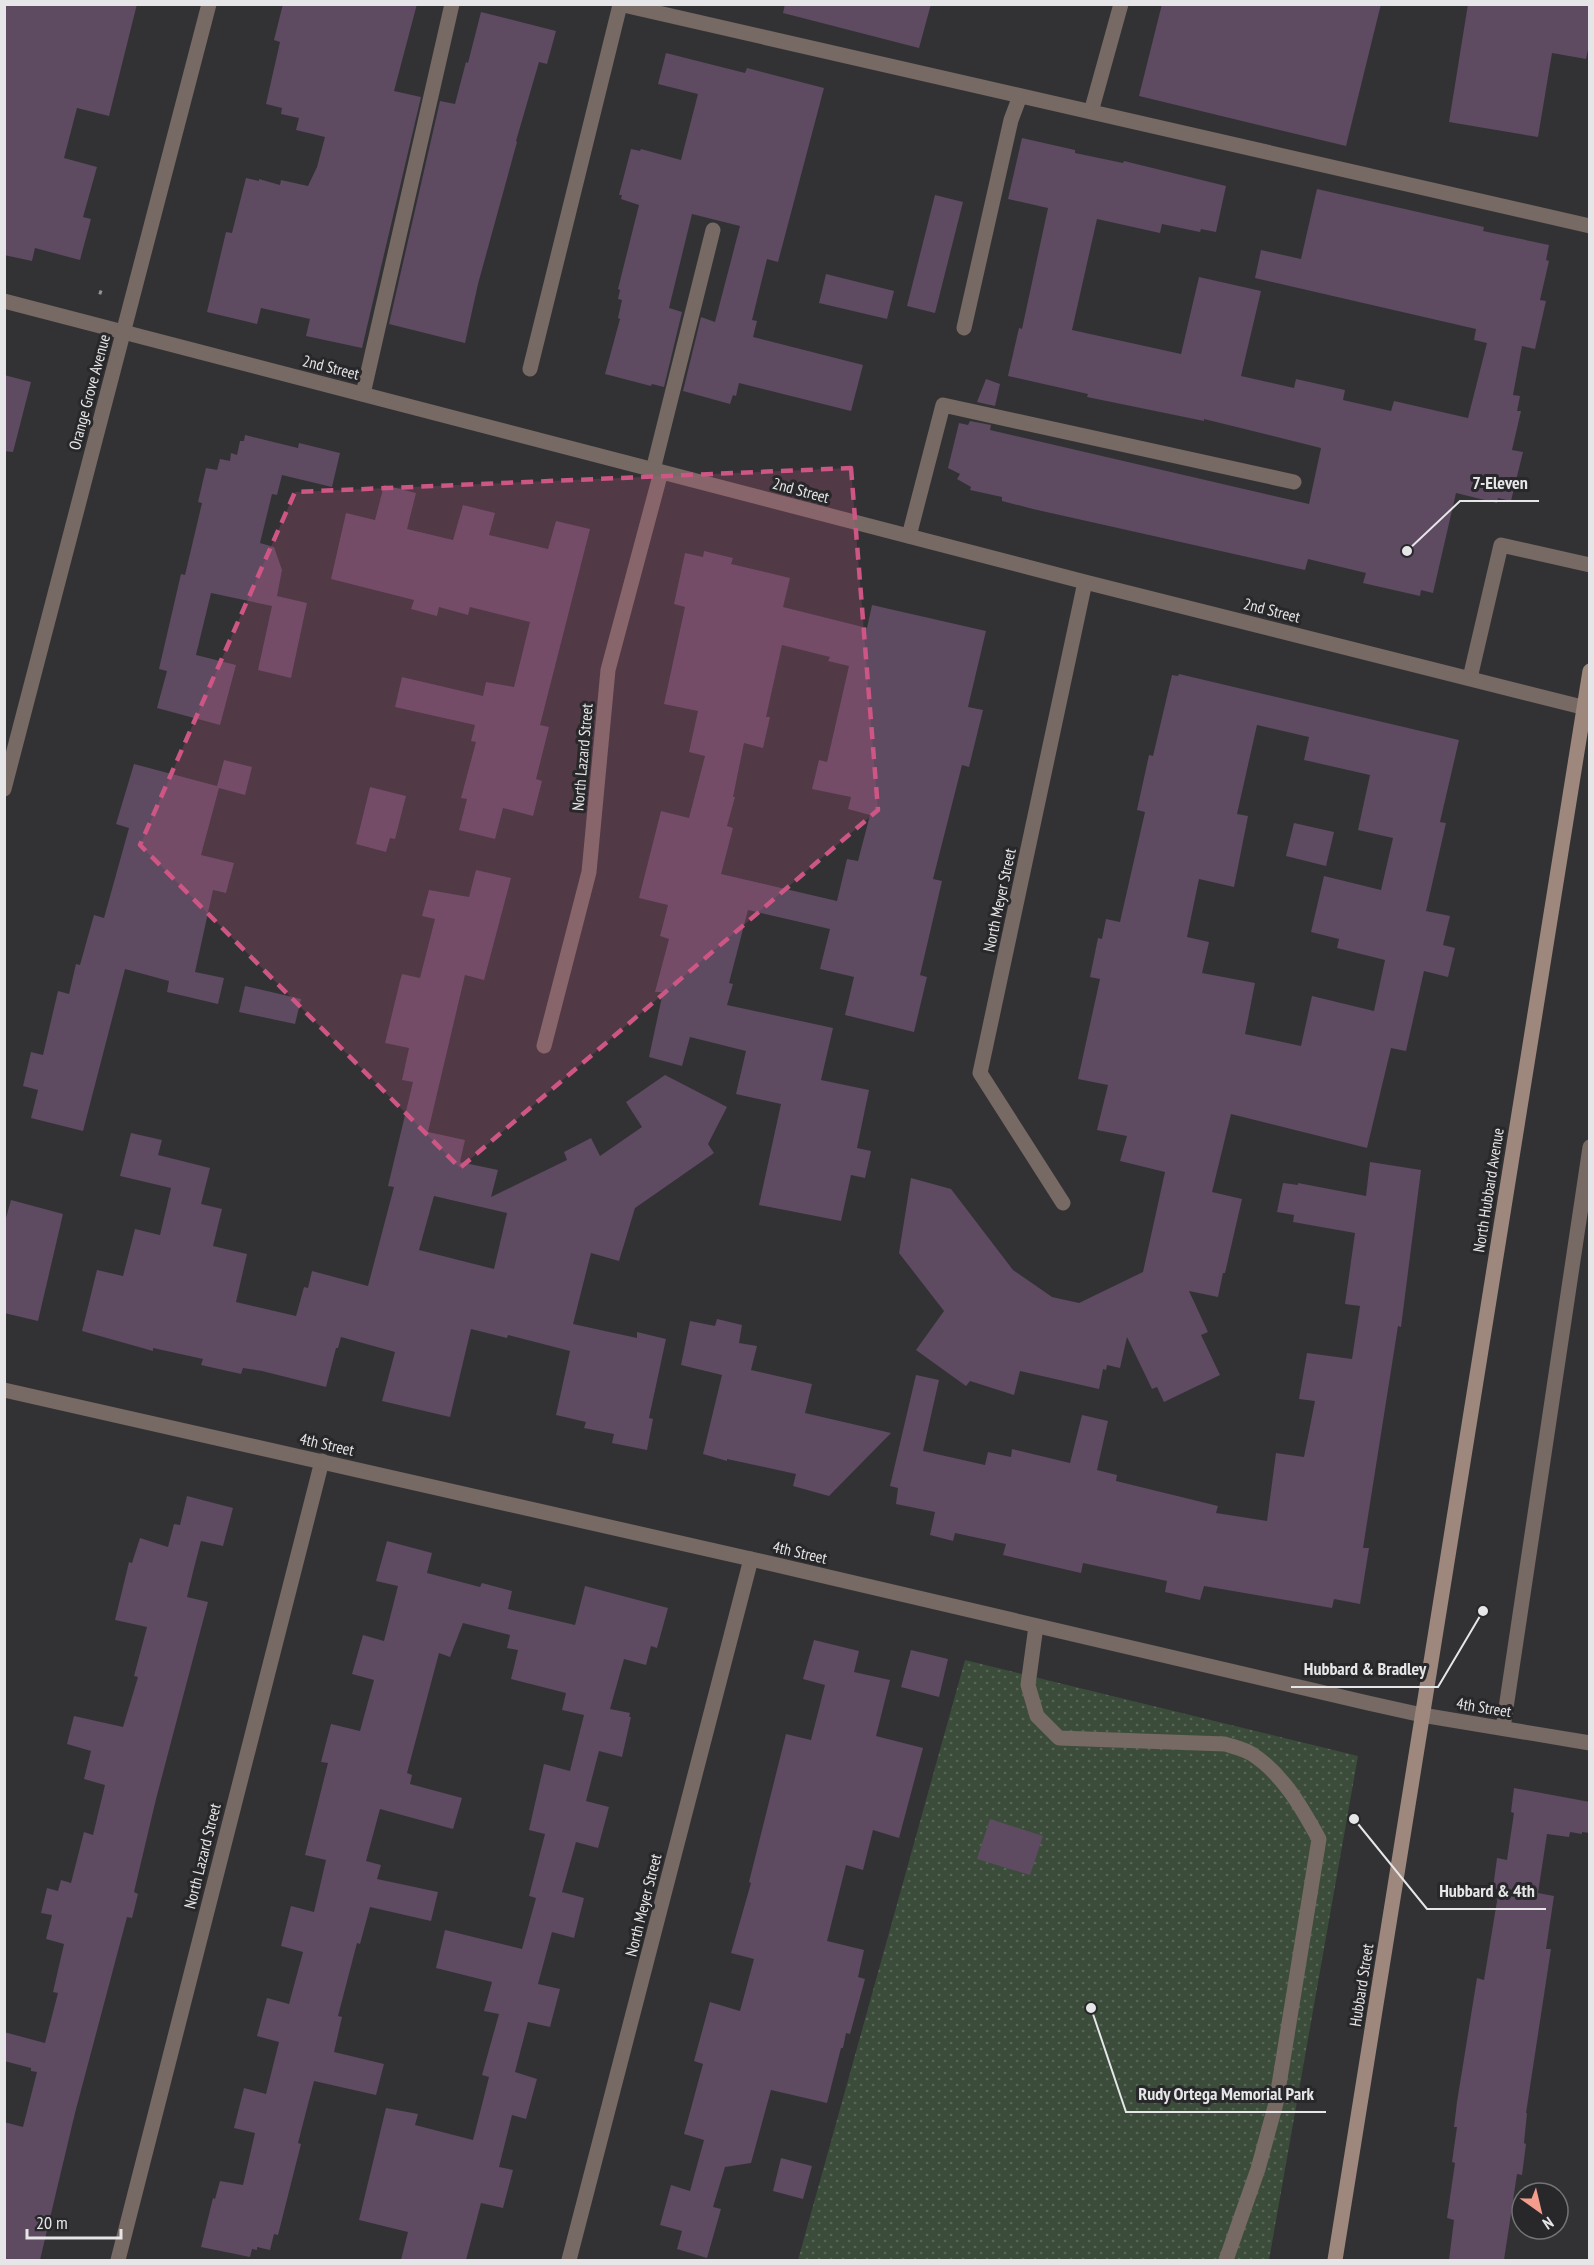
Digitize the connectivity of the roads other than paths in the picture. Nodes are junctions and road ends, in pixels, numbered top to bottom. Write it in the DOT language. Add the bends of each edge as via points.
graph roads {
  1 [pos="209,4"];
  2 [pos="452,4"];
  3 [pos="1121,4"];
  4 [pos="619,5"];
  5 [pos="1020,96"];
  6 [pos="1091,112"];
  7 [pos="1590,226"];
  8 [pos="713,230"];
  9 [pos="4,301"];
  10 [pos="964,328"];
  11 [pos="124,332"];
  12 [pos="530,369"];
  13 [pos="363,394"];
  14 [pos="657,471"];
  15 [pos="1294,482"];
  16 [pos="909,536"];
  17 [pos="1590,565"];
  18 [pos="1085,582"];
  19 [pos="1590,671"];
  20 [pos="1470,678"];
  21 [pos="1586,708"];
  22 [pos="4,789"];
  23 [pos="544,1046"];
  24 [pos="1590,1147"];
  25 [pos="1063,1203"];
  26 [pos="4,1390"];
  27 [pos="322,1461"];
  28 [pos="751,1559"];
  29 [pos="1036,1626"];
  30 [pos="1422,1715"];
  31 [pos="1503,1728"];
  32 [pos="1590,1743"];
  33 [pos="118,2260"];
  34 [pos="570,2260"];
  35 [pos="1226,2260"];
  36 [pos="1335,2260"];
  1 -- 11 [label="street, Orange Grove Avenue"];
  2 -- 13 [label="street"];
  3 -- 6 [label="street"];
  4 -- 5 [label="street"];
  4 -- 12 [label="street"];
  5 -- 6 [label="street"];
  5 -- 10 [label="street" via="1011,120"];
  6 -- 7 [label="street"];
  8 -- 14 [label="street, North Lazard Street"];
  9 -- 11 [label="street, 2nd Street"];
  11 -- 13 [label="street, 2nd Street"];
  11 -- 22 [label="street, Orange Grove Avenue"];
  13 -- 14 [label="street, 2nd Street"];
  14 -- 16 [label="street, 2nd Street"];
  14 -- 23 [label="street, North Lazard Street" via="608,670 589,872"];
  15 -- 16 [label="street" via="943,405"];
  16 -- 18 [label="street, 2nd Street"];
  17 -- 20 [label="street" via="1502,544"];
  18 -- 20 [label="street, 2nd Street"];
  18 -- 25 [label="street, North Meyer Street" via="980,1073"];
  19 -- 21 [label="main road, North Hubbard Avenue"];
  20 -- 21 [label="street, 2nd Street"];
  21 -- 30 [label="main road, North Hubbard Avenue"];
  24 -- 31 [label="street"];
  26 -- 27 [label="street, 4th Street"];
  27 -- 28 [label="street, 4th Street"];
  27 -- 33 [label="street, North Lazard Street"];
  28 -- 29 [label="street, 4th Street"];
  28 -- 34 [label="street, North Meyer Street"];
  29 -- 30 [label="street, 4th Street"];
  29 -- 35 [label="street" via="1028,1685 1036,1716 1059,1738 1225,1744 1250,1753 1272,1769 1319,1839 1276,2103"];
  30 -- 31 [label="street, 4th Street"];
  30 -- 36 [label="main road, Hubbard Street"];
  31 -- 32 [label="street, 4th Street"];
}
